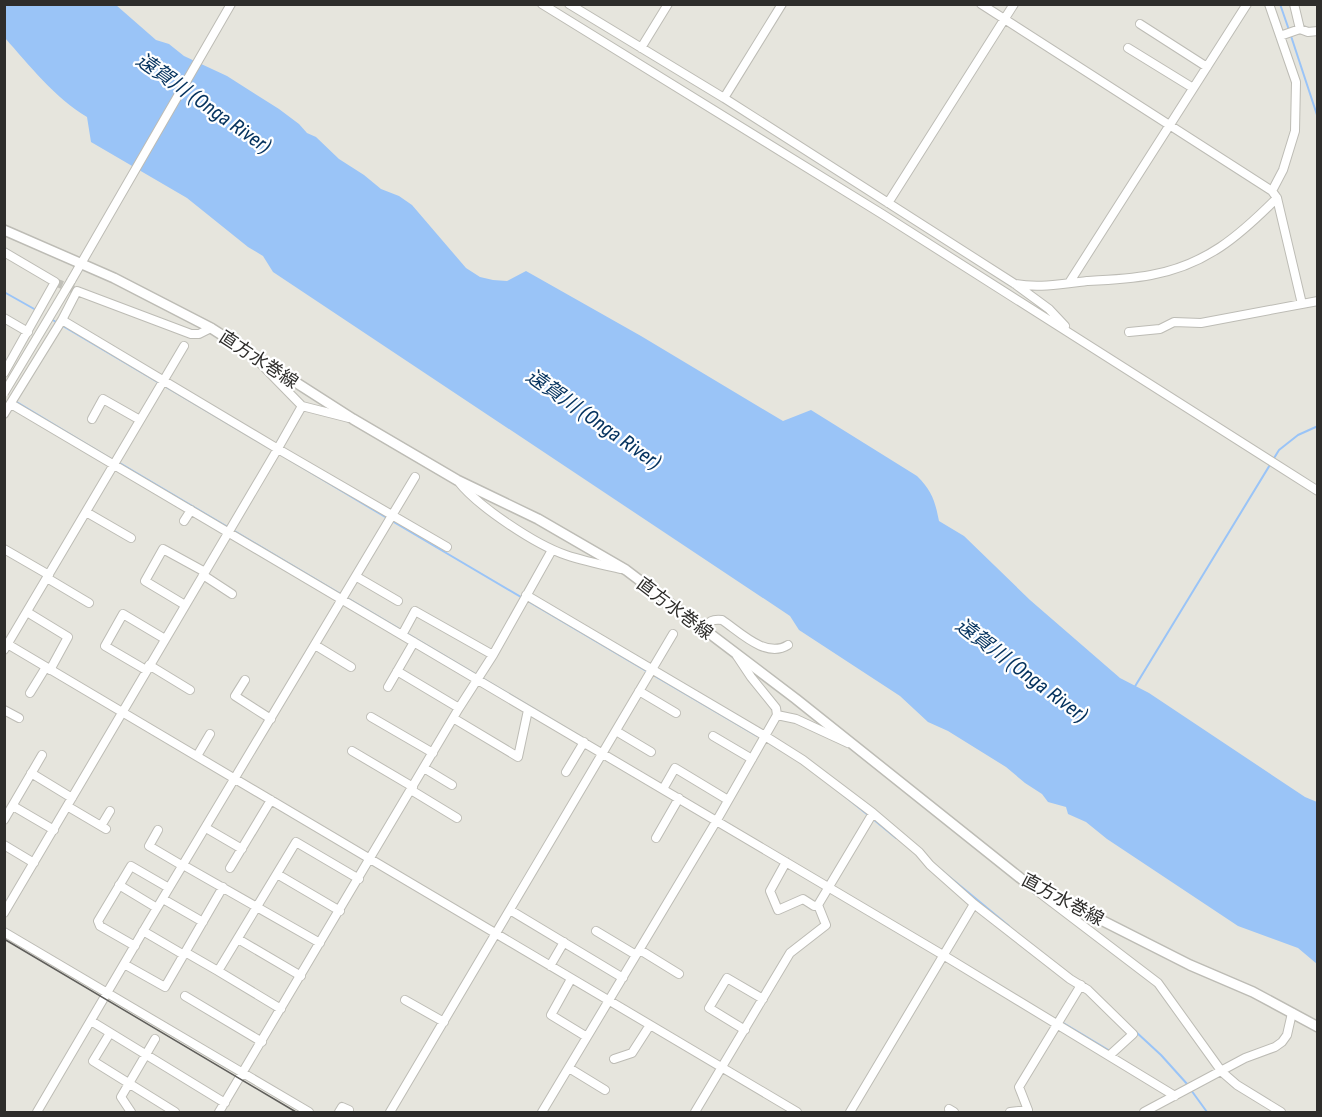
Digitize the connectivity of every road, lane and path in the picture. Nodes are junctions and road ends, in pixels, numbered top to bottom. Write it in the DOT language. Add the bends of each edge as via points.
graph roads {
  1 [pos="231,4"];
  2 [pos="542,4"];
  3 [pos="569,4"];
  4 [pos="668,4"];
  5 [pos="782,4"];
  6 [pos="981,4"];
  7 [pos="1014,4"];
  8 [pos="1247,4"];
  9 [pos="1269,4"];
  10 [pos="1294,4"];
  11 [pos="1005,20"];
  12 [pos="1140,24"];
  13 [pos="1299,29"];
  14 [pos="1317,31"];
  15 [pos="1281,36"];
  16 [pos="641,48"];
  17 [pos="1128,48"];
  18 [pos="1207,68"];
  19 [pos="1193,88"];
  20 [pos="724,98"];
  21 [pos="1170,125"];
  22 [pos="1275,195"];
  23 [pos="888,203"];
  24 [pos="4,230"];
  25 [pos="4,252"];
  26 [pos="83,260"];
  27 [pos="1069,283"];
  28 [pos="1015,284"];
  29 [pos="1317,301"];
  30 [pos="1302,304"];
  31 [pos="4,318"];
  32 [pos="60,323"];
  33 [pos="212,328"];
  34 [pos="28,332"];
  35 [pos="1129,332"];
  36 [pos="1072,334"];
  37 [pos="184,346"];
  38 [pos="252,355"];
  39 [pos="6,369"];
  40 [pos="162,383"];
  41 [pos="4,393"];
  42 [pos="13,401"];
  43 [pos="302,406"];
  44 [pos="4,414"];
  45 [pos="92,419"];
  46 [pos="353,419"];
  47 [pos="140,420"];
  48 [pos="277,451"];
  49 [pos="115,462"];
  50 [pos="414,477"];
  51 [pos="457,480"];
  52 [pos="1317,491"];
  53 [pos="191,510"];
  54 [pos="86,512"];
  55 [pos="391,518"];
  56 [pos="184,521"];
  57 [pos="230,530"];
  58 [pos="131,538"];
  59 [pos="447,547"];
  60 [pos="4,549"];
  61 [pos="552,550"];
  62 [pos="626,570"];
  63 [pos="204,574"];
  64 [pos="48,576"];
  65 [pos="357,577"];
  66 [pos="232,594"];
  67 [pos="524,597"];
  68 [pos="344,598"];
  69 [pos="398,602"];
  70 [pos="89,603"];
  71 [pos="185,605"];
  72 [pos="27,612"];
  73 [pos="704,629"];
  74 [pos="403,632"];
  75 [pos="673,634"];
  76 [pos="165,639"];
  77 [pos="414,642"];
  78 [pos="6,645"];
  79 [pos="315,645"];
  80 [pos="788,645"];
  81 [pos="493,655"];
  82 [pos="736,655"];
  83 [pos="351,667"];
  84 [pos="48,668"];
  85 [pos="148,668"];
  86 [pos="397,671"];
  87 [pos="651,672"];
  88 [pos="479,677"];
  89 [pos="245,680"];
  90 [pos="388,687"];
  91 [pos="190,689"];
  92 [pos="639,691"];
  93 [pos="30,693"];
  94 [pos="459,708"];
  95 [pos="4,710"];
  96 [pos="528,710"];
  97 [pos="122,713"];
  98 [pos="676,713"];
  99 [pos="777,715"];
  100 [pos="371,717"];
  101 [pos="19,718"];
  102 [pos="453,718"];
  103 [pos="271,719"];
  104 [pos="616,731"];
  105 [pos="210,734"];
  106 [pos="713,736"];
  107 [pos="765,736"];
  108 [pos="584,742"];
  109 [pos="853,745"];
  110 [pos="352,751"];
  111 [pos="604,752"];
  112 [pos="651,752"];
  113 [pos="433,753"];
  114 [pos="42,755"];
  115 [pos="197,756"];
  116 [pos="752,759"];
  117 [pos="424,768"];
  118 [pos="566,772"];
  119 [pos="32,773"];
  120 [pos="235,779"];
  121 [pos="452,785"];
  122 [pos="664,787"];
  123 [pos="412,789"];
  124 [pos="72,798"];
  125 [pos="679,798"];
  126 [pos="271,800"];
  127 [pos="728,800"];
  128 [pos="13,806"];
  129 [pos="67,806"];
  130 [pos="110,811"];
  131 [pos="871,816"];
  132 [pos="457,819"];
  133 [pos="717,819"];
  134 [pos="4,820"];
  135 [pos="206,828"];
  136 [pos="54,830"];
  137 [pos="158,830"];
  138 [pos="656,838"];
  139 [pos="4,845"];
  140 [pos="242,849"];
  141 [pos="371,859"];
  142 [pos="786,862"];
  143 [pos="34,863"];
  144 [pos="183,865"];
  145 [pos="230,868"];
  146 [pos="277,874"];
  147 [pos="358,879"];
  148 [pos="1024,881"];
  149 [pos="119,885"];
  150 [pos="829,885"];
  151 [pos="223,887"];
  152 [pos="169,888"];
  153 [pos="163,898"];
  154 [pos="974,904"];
  155 [pos="818,905"];
  156 [pos="257,907"];
  157 [pos="157,908"];
  158 [pos="510,910"];
  159 [pos="340,911"];
  160 [pos="4,913"];
  161 [pos="203,922"];
  162 [pos="143,931"];
  163 [pos="596,931"];
  164 [pos="4,932"];
  165 [pos="496,934"];
  166 [pos="238,939"];
  167 [pos="564,942"];
  168 [pos="320,943"];
  169 [pos="135,946"];
  170 [pos="184,953"];
  171 [pos="638,953"];
  172 [pos="944,954"];
  173 [pos="124,964"];
  174 [pos="550,966"];
  175 [pos="218,971"];
  176 [pos="680,974"];
  177 [pos="301,976"];
  178 [pos="623,978"];
  179 [pos="571,979"];
  180 [pos="1081,985"];
  181 [pos="108,992"];
  182 [pos="185,996"];
  183 [pos="763,999"];
  184 [pos="405,1000"];
  185 [pos="608,1001"];
  186 [pos="281,1009"];
  187 [pos="1292,1013"];
  188 [pos="91,1021"];
  189 [pos="444,1022"];
  190 [pos="1059,1022"];
  191 [pos="650,1025"];
  192 [pos="1317,1027"];
  193 [pos="745,1030"];
  194 [pos="110,1033"];
  195 [pos="587,1037"];
  196 [pos="155,1040"];
  197 [pos="262,1042"];
  198 [pos="146,1054"];
  199 [pos="1110,1055"];
  200 [pos="614,1059"];
  201 [pos="569,1068"];
  202 [pos="722,1068"];
  203 [pos="1222,1072"];
  204 [pos="243,1073"];
  205 [pos="128,1085"];
  206 [pos="605,1090"];
  207 [pos="1175,1096"];
  208 [pos="225,1103"];
  209 [pos="349,1110"];
  210 [pos="37,1113"];
  211 [pos="131,1113"];
  212 [pos="175,1113"];
  213 [pos="219,1113"];
  214 [pos="309,1113"];
  215 [pos="339,1113"];
  216 [pos="390,1113"];
  217 [pos="542,1113"];
  218 [pos="695,1113"];
  219 [pos="796,1113"];
  220 [pos="850,1113"];
  221 [pos="1010,1113"];
  222 [pos="1144,1113"];
  223 [pos="1281,1113"];
  1 -- 26 [label="street"];
  2 -- 36 [label="street"];
  3 -- 16 [label="street"];
  4 -- 16 [label="street"];
  5 -- 20 [label="street"];
  6 -- 11 [label="street"];
  7 -- 11 [label="street"];
  8 -- 18 [label="street"];
  9 -- 15 [label="street"];
  10 -- 13 [label="street"];
  11 -- 21 [label="street"];
  11 -- 23 [label="street"];
  12 -- 18 [label="street"];
  13 -- 14 [label="street"];
  13 -- 15 [label="street"];
  15 -- 22 [label="street" via="1296,82 1295,131"];
  16 -- 20 [label="street"];
  17 -- 19 [label="street"];
  18 -- 19 [label="street"];
  19 -- 21 [label="street"];
  20 -- 23 [label="street"];
  21 -- 22 [label="street"];
  21 -- 27 [label="street"];
  22 -- 27 [label="street" via="1236,237 1205,258 1149,276"];
  22 -- 30 [label="street"];
  23 -- 28 [label="street"];
  24 -- 26 [label="main road, 直方水巻線"];
  25 -- 34 [label="street" via="56,282"];
  26 -- 33 [label="main road, 直方水巻線"];
  26 -- 41 [label="street, bridge"];
  27 -- 28 [label="street" via="1031,287"];
  28 -- 36 [label="street"];
  29 -- 30 [label="street"];
  30 -- 35 [label="street"];
  31 -- 34 [label="street"];
  32 -- 33 [label="street" via="77,291 191,334"];
  32 -- 40 [label="street"];
  32 -- 42 [label="street"];
  33 -- 38 [label="main road, 直方水巻線"];
  34 -- 39 [label="street"];
  36 -- 52 [label="street"];
  37 -- 40 [label="street"];
  38 -- 43 [label="street"];
  38 -- 46 [label="main road, 直方水巻線"];
  40 -- 47 [label="street"];
  40 -- 48 [label="street"];
  42 -- 44 [label="street"];
  42 -- 49 [label="street"];
  43 -- 46 [label="street"];
  43 -- 48 [label="street"];
  45 -- 47 [label="street" via="103,399"];
  46 -- 51 [label="main road, 直方水巻線"];
  47 -- 49 [label="street"];
  48 -- 55 [label="street"];
  48 -- 57 [label="street"];
  49 -- 53 [label="street"];
  49 -- 54 [label="street"];
  50 -- 55 [label="street"];
  51 -- 61 [label="street" via="466,492"];
  51 -- 62 [label="main road, 直方水巻線" via="538,519"];
  53 -- 56 [label="street"];
  53 -- 57 [label="street"];
  54 -- 58 [label="street"];
  54 -- 64 [label="street"];
  55 -- 59 [label="street"];
  55 -- 65 [label="street"];
  57 -- 63 [label="street"];
  57 -- 68 [label="street"];
  60 -- 64 [label="street"];
  61 -- 62 [label="street"];
  61 -- 67 [label="street"];
  62 -- 73 [label="main road, 直方水巻線"];
  63 -- 66 [label="street"];
  63 -- 71 [label="street"];
  63 -- 71 [label="street" via="163,549 145,581"];
  64 -- 70 [label="street"];
  64 -- 72 [label="street"];
  65 -- 68 [label="street"];
  65 -- 69 [label="street"];
  67 -- 81 [label="street"];
  67 -- 87 [label="street"];
  68 -- 74 [label="street"];
  68 -- 79 [label="street"];
  71 -- 76 [label="street"];
  72 -- 78 [label="street"];
  72 -- 84 [label="street" via="68,638"];
  73 -- 80 [label="street" via="714,619 722,620 762,647 777,650"];
  73 -- 82 [label="main road, 直方水巻線"];
  74 -- 77 [label="street"];
  74 -- 81 [label="street" via="415,612"];
  75 -- 87 [label="street"];
  76 -- 85 [label="street"];
  76 -- 85 [label="street" via="123,614 105,646"];
  77 -- 86 [label="street"];
  77 -- 88 [label="street"];
  78 -- 84 [label="street"];
  79 -- 83 [label="street"];
  79 -- 103 [label="street"];
  81 -- 88 [label="street"];
  82 -- 99 [label="street" via="776,708"];
  82 -- 109 [label="main road, 直方水巻線"];
  84 -- 93 [label="street"];
  84 -- 97 [label="street"];
  85 -- 91 [label="street"];
  85 -- 97 [label="street"];
  86 -- 90 [label="street"];
  86 -- 94 [label="street"];
  87 -- 92 [label="street"];
  87 -- 107 [label="street"];
  88 -- 94 [label="street"];
  88 -- 96 [label="street"];
  89 -- 103 [label="street" via="235,696"];
  92 -- 98 [label="street"];
  92 -- 104 [label="street"];
  94 -- 102 [label="street"];
  95 -- 101 [label="street"];
  96 -- 102 [label="street" via="518,757"];
  96 -- 108 [label="street"];
  97 -- 115 [label="street"];
  97 -- 124 [label="street"];
  99 -- 107 [label="street"];
  99 -- 109 [label="street" via="796,719"];
  100 -- 113 [label="street"];
  102 -- 113 [label="street"];
  103 -- 120 [label="street"];
  104 -- 111 [label="street"];
  104 -- 112 [label="street"];
  105 -- 115 [label="street"];
  106 -- 116 [label="street"];
  107 -- 116 [label="street"];
  107 -- 131 [label="street" via="803,760"];
  108 -- 111 [label="street"];
  108 -- 118 [label="street"];
  109 -- 148 [label="main road, 直方水巻線"];
  110 -- 123 [label="street"];
  111 -- 122 [label="street"];
  111 -- 158 [label="street"];
  113 -- 117 [label="street"];
  114 -- 119 [label="street"];
  115 -- 120 [label="street"];
  116 -- 127 [label="street"];
  117 -- 121 [label="street"];
  117 -- 123 [label="street"];
  119 -- 124 [label="street"];
  119 -- 128 [label="street"];
  120 -- 126 [label="street"];
  120 -- 135 [label="street"];
  122 -- 125 [label="street"];
  122 -- 127 [label="street" via="675,768"];
  123 -- 132 [label="street"];
  123 -- 141 [label="street"];
  124 -- 129 [label="street"];
  125 -- 133 [label="street"];
  125 -- 138 [label="street"];
  126 -- 140 [label="street"];
  126 -- 141 [label="street"];
  127 -- 133 [label="street"];
  128 -- 134 [label="street"];
  128 -- 136 [label="street"];
  129 -- 130 [label="street" via="104,827"];
  129 -- 136 [label="street"];
  131 -- 150 [label="street"];
  131 -- 154 [label="street" via="919,852"];
  133 -- 142 [label="street"];
  133 -- 171 [label="street"];
  135 -- 140 [label="street"];
  135 -- 144 [label="street"];
  136 -- 143 [label="street"];
  137 -- 144 [label="street" via="149,846"];
  139 -- 143 [label="street"];
  140 -- 145 [label="street"];
  141 -- 147 [label="street"];
  141 -- 165 [label="street"];
  142 -- 150 [label="street"];
  142 -- 155 [label="street" via="770,891 778,909 803,899"];
  143 -- 160 [label="street"];
  144 -- 151 [label="street"];
  144 -- 152 [label="street"];
  146 -- 147 [label="street" via="296,843"];
  146 -- 156 [label="street"];
  146 -- 159 [label="street"];
  147 -- 159 [label="street"];
  148 -- 187 [label="main road, 直方水巻線"];
  148 -- 203 [label="street" via="1158,983"];
  149 -- 152 [label="street" via="131,866"];
  149 -- 157 [label="street"];
  149 -- 169 [label="street" via="98,921 99,926"];
  150 -- 155 [label="street"];
  150 -- 172 [label="street"];
  151 -- 156 [label="street"];
  151 -- 161 [label="street"];
  152 -- 153 [label="street"];
  153 -- 157 [label="street"];
  153 -- 161 [label="street"];
  154 -- 172 [label="street"];
  154 -- 180 [label="street"];
  155 -- 183 [label="street" via="826,925 790,953"];
  156 -- 166 [label="street"];
  156 -- 168 [label="street"];
  157 -- 162 [label="street"];
  158 -- 165 [label="street"];
  158 -- 167 [label="street"];
  159 -- 168 [label="street"];
  161 -- 170 [label="street"];
  162 -- 169 [label="street"];
  162 -- 170 [label="street"];
  163 -- 171 [label="street"];
  164 -- 181 [label="street"];
  165 -- 174 [label="street"];
  165 -- 189 [label="street"];
  166 -- 175 [label="street"];
  166 -- 177 [label="street"];
  167 -- 174 [label="street"];
  167 -- 178 [label="street"];
  168 -- 177 [label="street"];
  169 -- 173 [label="street"];
  170 -- 173 [label="street" via="165,987"];
  170 -- 175 [label="street"];
  171 -- 176 [label="street"];
  171 -- 178 [label="street"];
  172 -- 190 [label="street"];
  172 -- 220 [label="street"];
  173 -- 181 [label="street"];
  174 -- 179 [label="street"];
  175 -- 186 [label="street"];
  177 -- 186 [label="street"];
  178 -- 185 [label="street"];
  179 -- 185 [label="street"];
  179 -- 195 [label="street" via="551,1015"];
  180 -- 190 [label="street"];
  180 -- 199 [label="street" via="1133,1034"];
  181 -- 188 [label="street"];
  181 -- 204 [label="street"];
  182 -- 197 [label="street"];
  183 -- 193 [label="street"];
  183 -- 193 [label="street" via="727,978 709,1008"];
  184 -- 189 [label="street"];
  185 -- 191 [label="street"];
  185 -- 195 [label="street"];
  186 -- 197 [label="street"];
  187 -- 192 [label="main road, 直方水巻線"];
  187 -- 203 [label="street" via="1282,1042"];
  188 -- 194 [label="street"];
  188 -- 210 [label="street"];
  189 -- 216 [label="street"];
  190 -- 199 [label="street"];
  190 -- 221 [label="street" via="1019,1088 1028,1110"];
  191 -- 200 [label="street" via="632,1053"];
  191 -- 202 [label="street"];
  193 -- 202 [label="street"];
  194 -- 198 [label="street"];
  194 -- 205 [label="street" via="93,1061"];
  195 -- 201 [label="street"];
  196 -- 198 [label="street"];
  197 -- 204 [label="street"];
  198 -- 205 [label="street"];
  198 -- 208 [label="street"];
  199 -- 207 [label="street"];
  201 -- 206 [label="street"];
  201 -- 217 [label="street"];
  202 -- 218 [label="street"];
  202 -- 219 [label="street"];
  203 -- 207 [label="street"];
  203 -- 223 [label="street"];
  204 -- 208 [label="street"];
  204 -- 214 [label="street"];
  205 -- 211 [label="street" via="121,1097"];
  205 -- 212 [label="street"];
  207 -- 222 [label="street"];
  208 -- 213 [label="street"];
  209 -- 215 [label="street" via="342,1107"];
}
